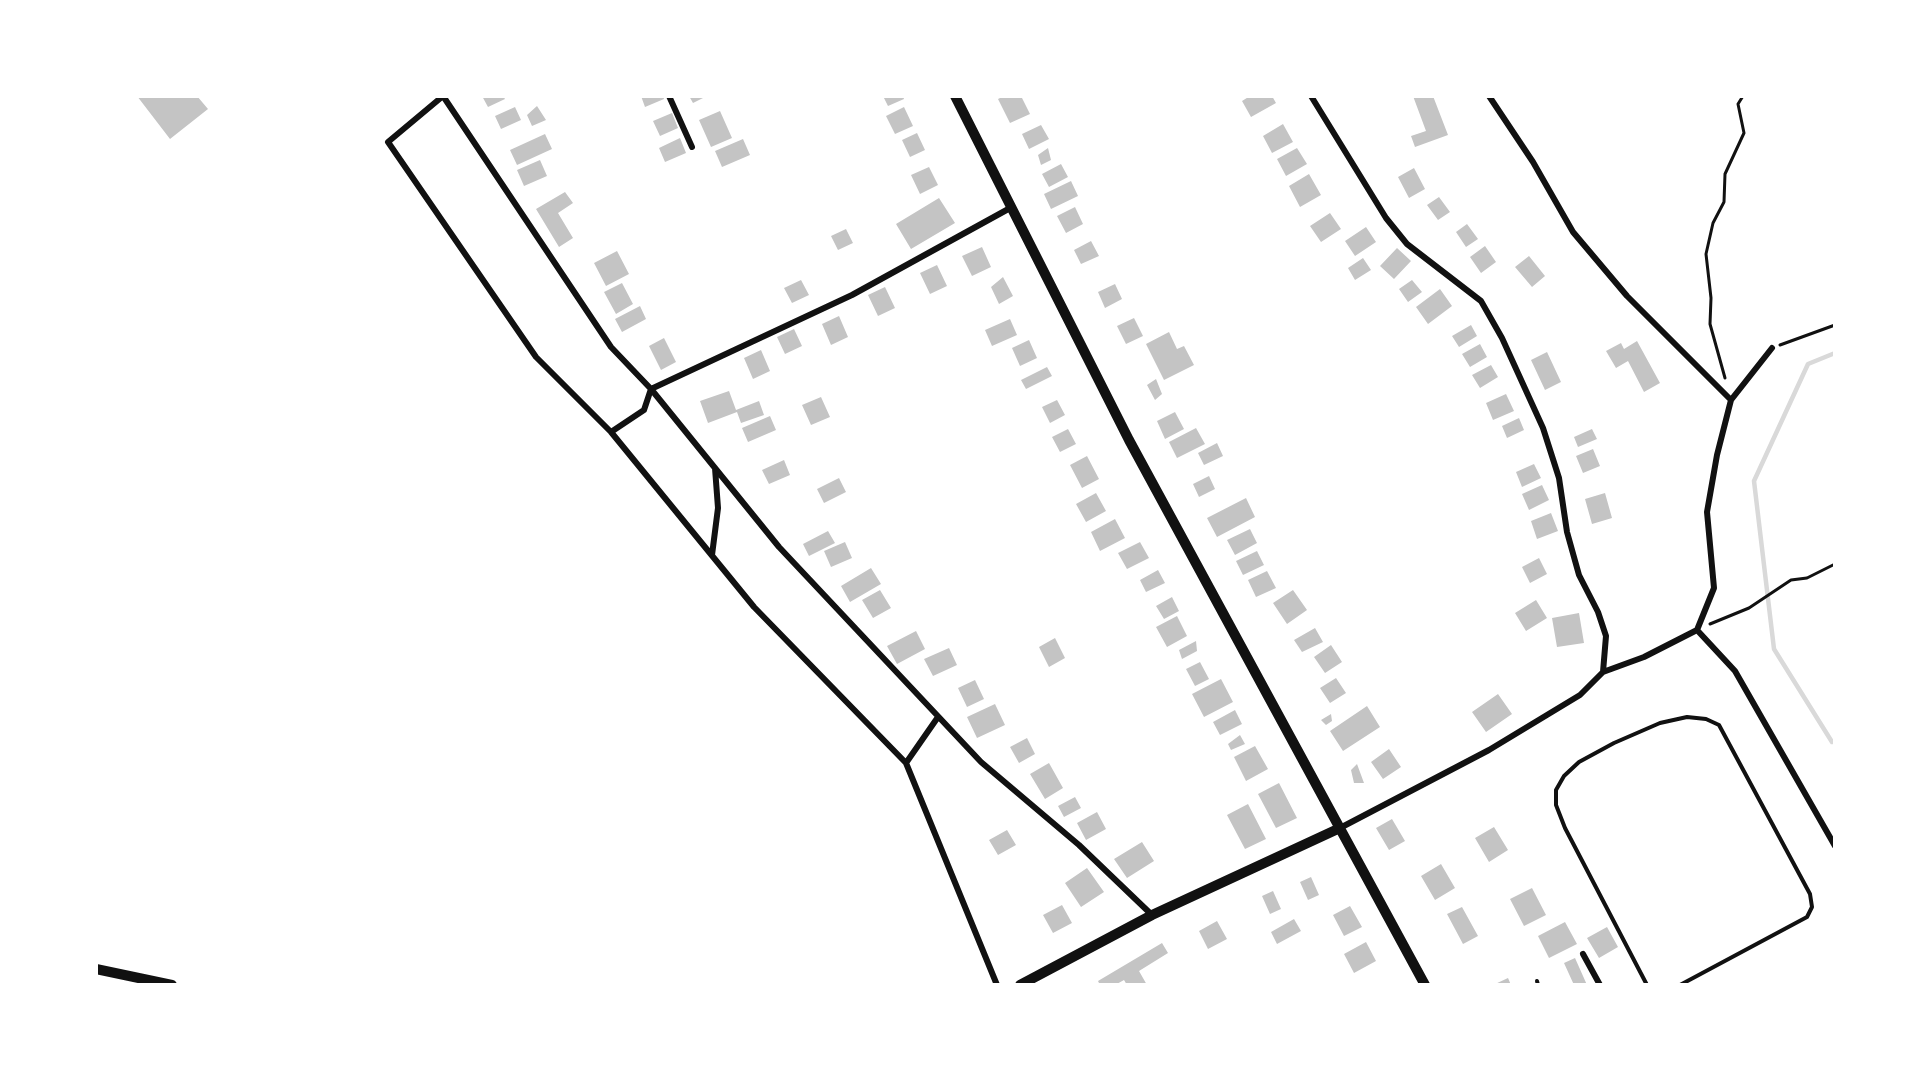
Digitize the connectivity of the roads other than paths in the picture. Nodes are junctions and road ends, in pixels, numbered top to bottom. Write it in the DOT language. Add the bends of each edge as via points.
graph roads {
  1 [pos="443,96"];
  2 [pos="669,96"];
  3 [pos="955,96"];
  4 [pos="1311,96"];
  5 [pos="1489,96"];
  6 [pos="692,147"];
  7 [pos="1012,207"];
  8 [pos="1772,348"];
  9 [pos="651,389"];
  10 [pos="1731,400"];
  11 [pos="611,432"];
  12 [pos="715,468"];
  13 [pos="712,555"];
  14 [pos="1697,630"];
  15 [pos="1603,672"];
  16 [pos="938,717"];
  17 [pos="906,764"];
  18 [pos="1340,828"];
  19 [pos="1835,846"];
  20 [pos="1152,915"];
  21 [pos="1583,954"];
  22 [pos="96,969"];
  23 [pos="172,985"];
  24 [pos="997,985"];
  25 [pos="1020,985"];
  26 [pos="1425,985"];
  27 [pos="1600,985"];
  28 [pos="1647,985"];
  29 [pos="1680,985"];
  1 -- 9 [label="street" via="611,347"];
  1 -- 11 [label="street" via="388,142 536,357"];
  2 -- 6 [label="street"];
  3 -- 7 [label="main road"];
  4 -- 15 [label="street" via="1386,218 1407,244 1481,301 1502,338 1543,428 1559,478 1567,532 1579,575 1606,636"];
  5 -- 10 [label="street" via="1573,232 1627,296"];
  7 -- 9 [label="street" via="852,295"];
  7 -- 18 [label="main road" via="1129,440"];
  8 -- 10 [label="street"];
  9 -- 11 [label="street" via="644,410"];
  9 -- 12 [label="street"];
  10 -- 14 [label="street" via="1707,512 1714,588"];
  11 -- 13 [label="street"];
  12 -- 13 [label="street" via="718,508"];
  12 -- 16 [label="street" via="779,547"];
  13 -- 17 [label="street" via="754,607"];
  14 -- 15 [label="street" via="1644,657"];
  14 -- 19 [label="street" via="1735,671"];
  15 -- 18 [label="street" via="1580,695 1489,750"];
  16 -- 17 [label="street"];
  16 -- 20 [label="street" via="981,762 1079,845"];
  17 -- 24 [label="street"];
  18 -- 20 [label="main road"];
  18 -- 26 [label="main road"];
  20 -- 25 [label="main road"];
  21 -- 27 [label="street"];
  22 -- 23 [label="main road"];
  28 -- 29 [label="lane" via="1565,828 1556,805 1556,790 1579,762 1660,723 1687,717 1719,725 1810,894 1812,907 1807,917"];
}
